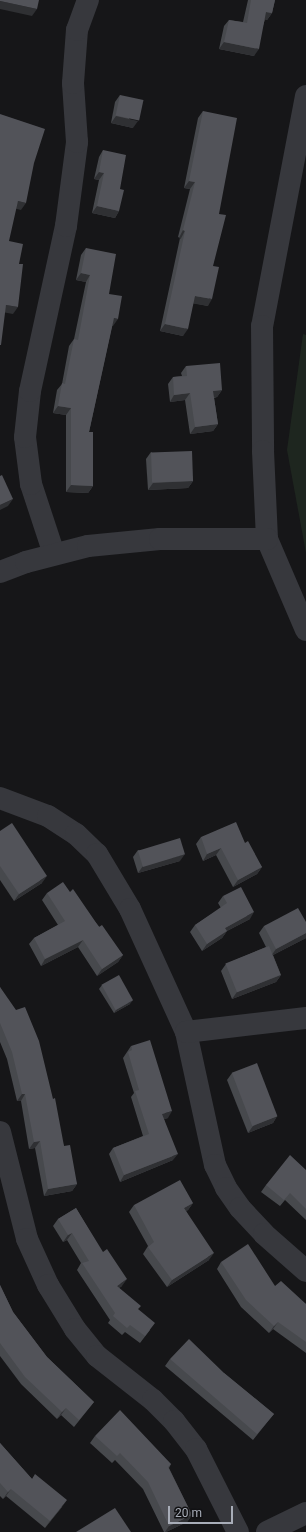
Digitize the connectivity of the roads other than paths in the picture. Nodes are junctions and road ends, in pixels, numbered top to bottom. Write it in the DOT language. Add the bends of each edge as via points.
graph roads {
  1 [pos="88,0"];
  2 [pos="306,96"];
  3 [pos="267,538"];
  4 [pos="54,554"];
  5 [pos="0,572"];
  6 [pos="306,630"];
  7 [pos="0,798"];
  8 [pos="306,1018"];
  9 [pos="186,1032"];
  10 [pos="0,1132"];
  11 [pos="306,1270"];
  12 [pos="306,1513"];
  13 [pos="238,1532"];
  14 [pos="267,1532"];
  1 -- 4 [label="street" via="77,30 74,83 77,142 66,226 30,391 25,438 31,484"];
  2 -- 3 [label="street" via="262,326"];
  3 -- 4 [label="street" via="160,539 88,546"];
  3 -- 6 [label="street" via="273,558"];
  4 -- 5 [label="street"];
  7 -- 9 [label="street" via="48,816 76,834 97,854 130,909"];
  8 -- 9 [label="street"];
  9 -- 11 [label="street" via="215,1165 226,1188 264,1234"];
  10 -- 13 [label="street" via="27,1239 48,1284 75,1329 97,1356 152,1400 174,1421 196,1449"];
  12 -- 14 [label="street"];
}
